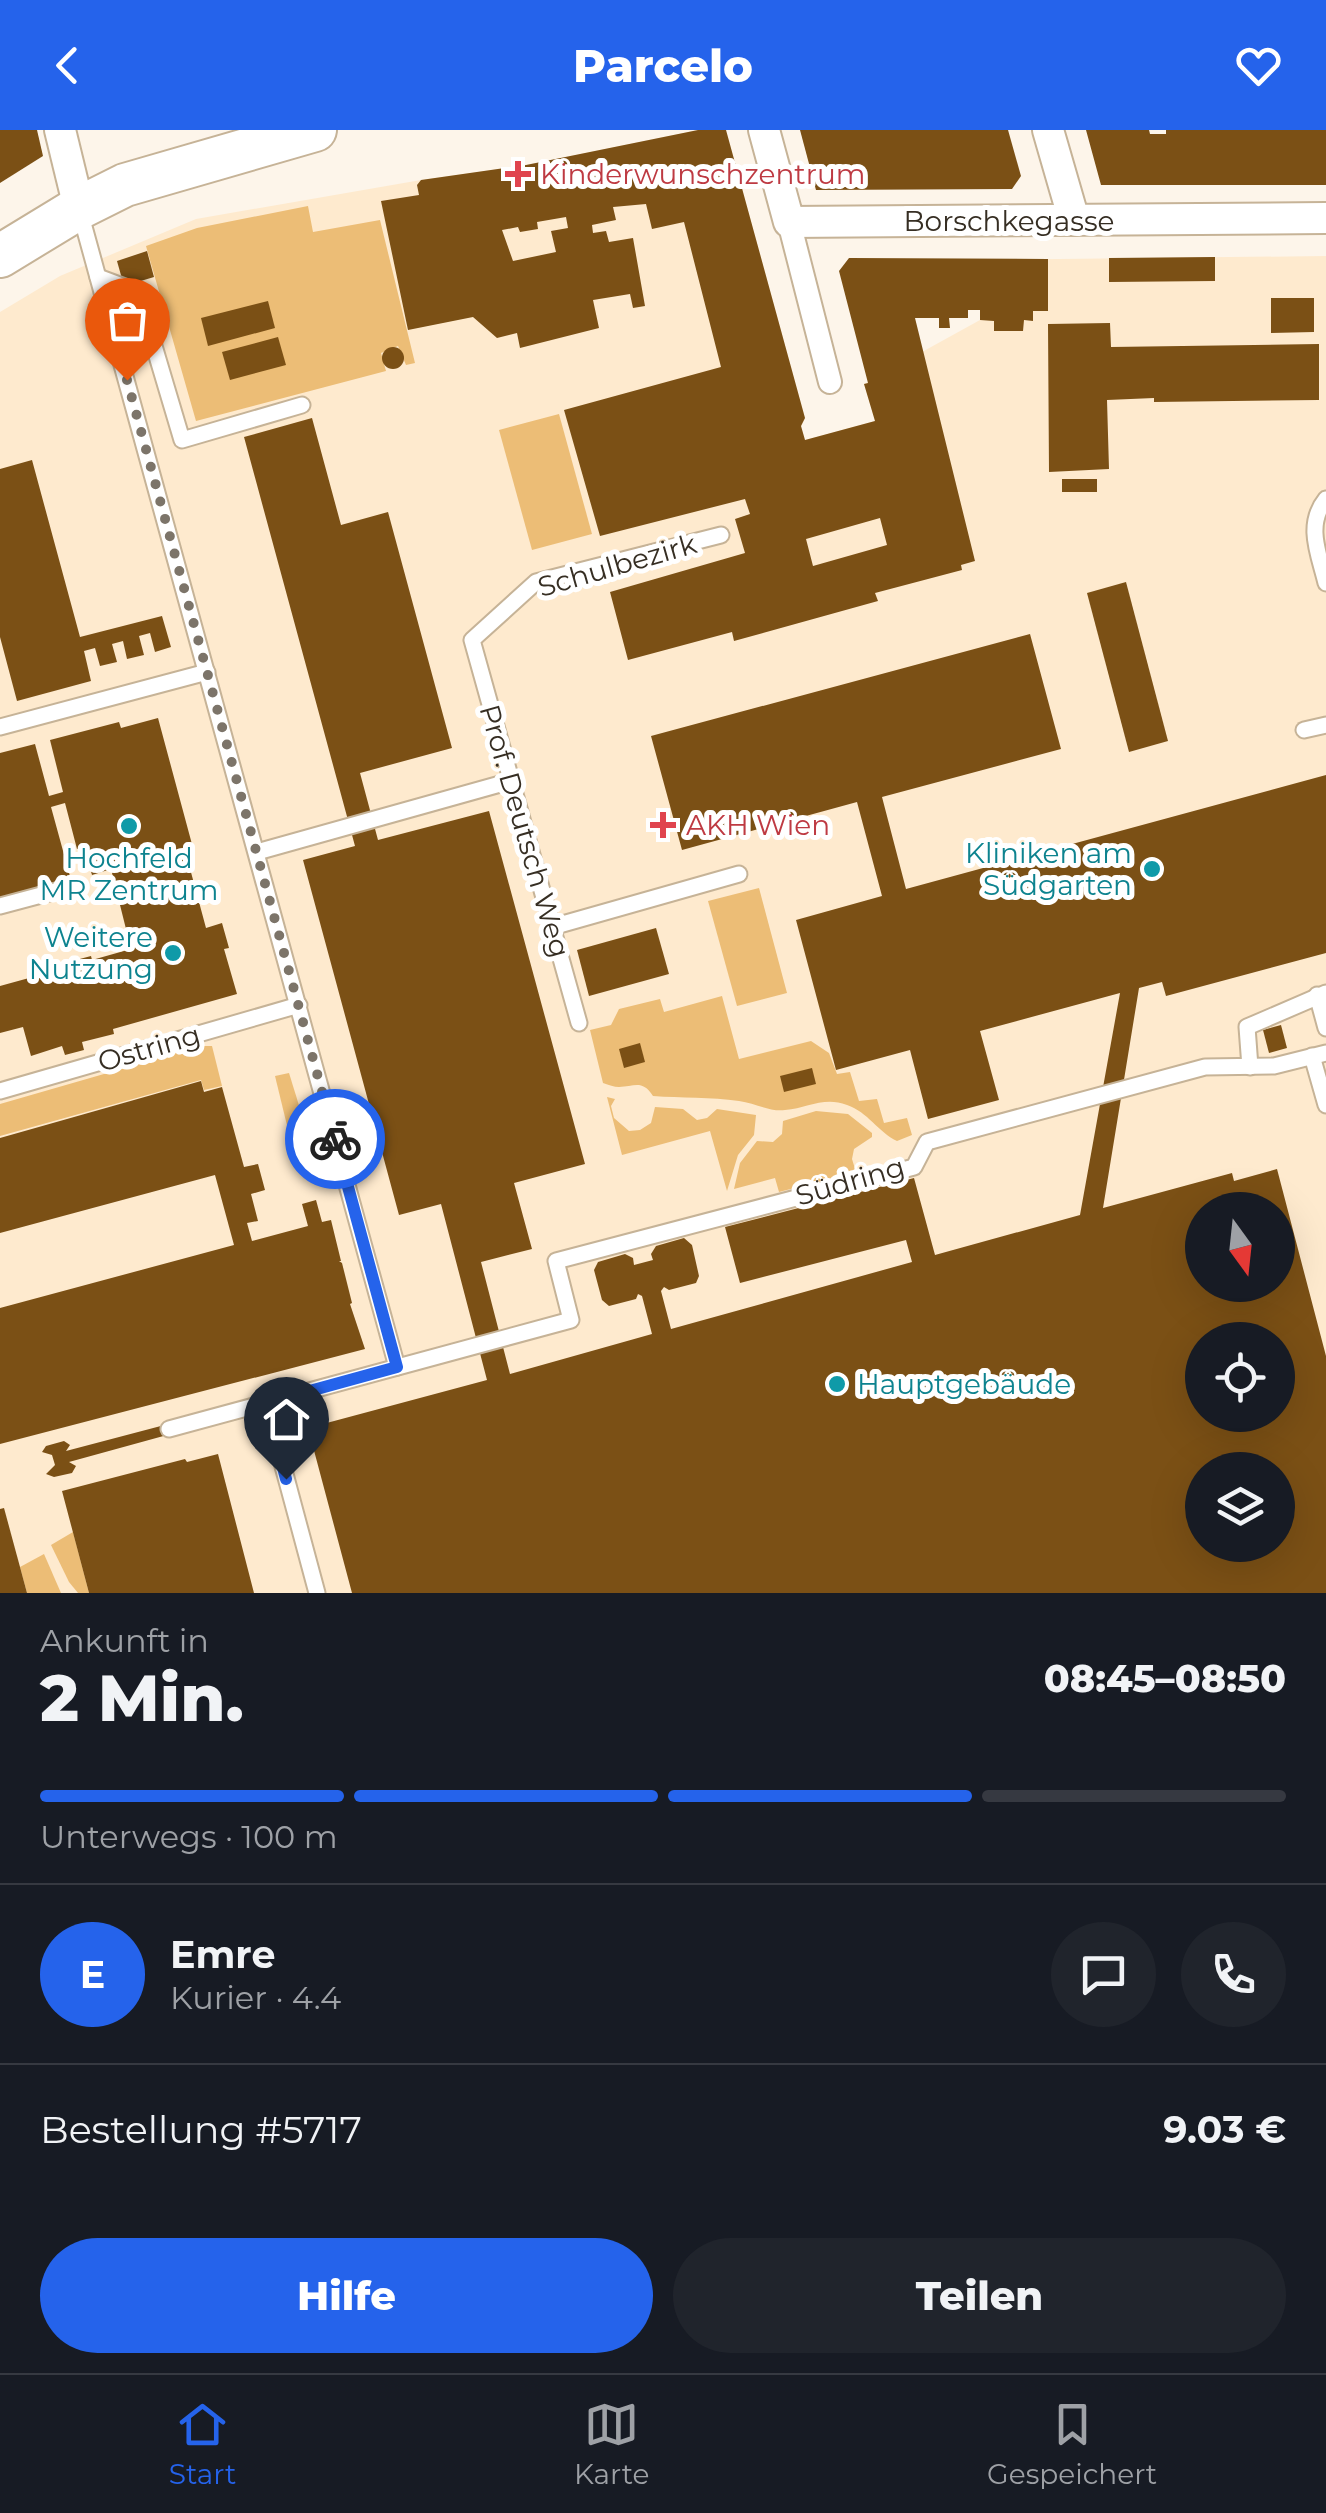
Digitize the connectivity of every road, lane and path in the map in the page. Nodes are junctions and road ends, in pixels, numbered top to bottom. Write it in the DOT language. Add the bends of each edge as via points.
graph roads {
  1 [pos="60,130"];
  2 [pos="315,130"];
  3 [pos="764,130"];
  4 [pos="1048,130"];
  5 [pos="79,208"];
  6 [pos="1326,218"];
  7 [pos="1074,220"];
  8 [pos="788,222"];
  9 [pos="0,256"];
  10 [pos="98,277"];
  11 [pos="830,382"];
  12 [pos="302,405"];
  13 [pos="1326,499"];
  14 [pos="721,535"];
  15 [pos="1326,584"];
  16 [pos="472,640"];
  17 [pos="207,672"];
  18 [pos="1326,724"];
  19 [pos="0,727"];
  20 [pos="1304,730"];
  21 [pos="511,781"];
  22 [pos="256,852"];
  23 [pos="738,874"];
  24 [pos="60,890"];
  25 [pos="0,906"];
  26 [pos="552,926"];
  27 [pos="1321,994"];
  28 [pos="299,1005"];
  29 [pos="578,1023"];
  30 [pos="1326,1028"];
  31 [pos="1319,1054"];
  32 [pos="1250,1067"];
  33 [pos="0,1092"];
  34 [pos="1326,1105"];
  35 [pos="397,1367"];
  36 [pos="266,1403"];
  37 [pos="170,1429"];
  38 [pos="316,1593"];
  1 -- 5 [label="street"];
  2 -- 5 [label="main road" via="125,185"];
  3 -- 8 [label="street"];
  4 -- 7 [label="street"];
  5 -- 9 [label="main road"];
  5 -- 10 [label="lane"];
  6 -- 7 [label="street, Borschkegasse"];
  7 -- 8 [label="street, Borschkegasse"];
  8 -- 11 [label="street"];
  10 -- 12 [label="lane" via="138,292 182,440"];
  10 -- 17 [label="lane"];
  13 -- 15 [label="lane" via="1312,529"];
  14 -- 16 [label="lane, Schulbezirk" via="536,582"];
  16 -- 21 [label="lane, Prof. Deutsch Weg"];
  17 -- 19 [label="lane"];
  17 -- 22 [label="lane"];
  18 -- 20 [label="lane"];
  21 -- 22 [label="lane"];
  21 -- 26 [label="lane, Prof. Deutsch Weg"];
  22 -- 28 [label="lane"];
  23 -- 26 [label="lane"];
  24 -- 25 [label="lane"];
  26 -- 29 [label="lane, Prof. Deutsch Weg"];
  27 -- 30 [label="lane"];
  27 -- 32 [label="lane" via="1247,1027"];
  28 -- 33 [label="lane, Ostring"];
  28 -- 35 [label="lane"];
  31 -- 32 [label="lane, Südring"];
  31 -- 34 [label="lane"];
  32 -- 35 [label="lane, Südring" via="1206,1067 928,1142 914,1166 556,1261 571,1320"];
  35 -- 36 [label="lane"];
  36 -- 37 [label="lane"];
  36 -- 38 [label="lane"];
}
